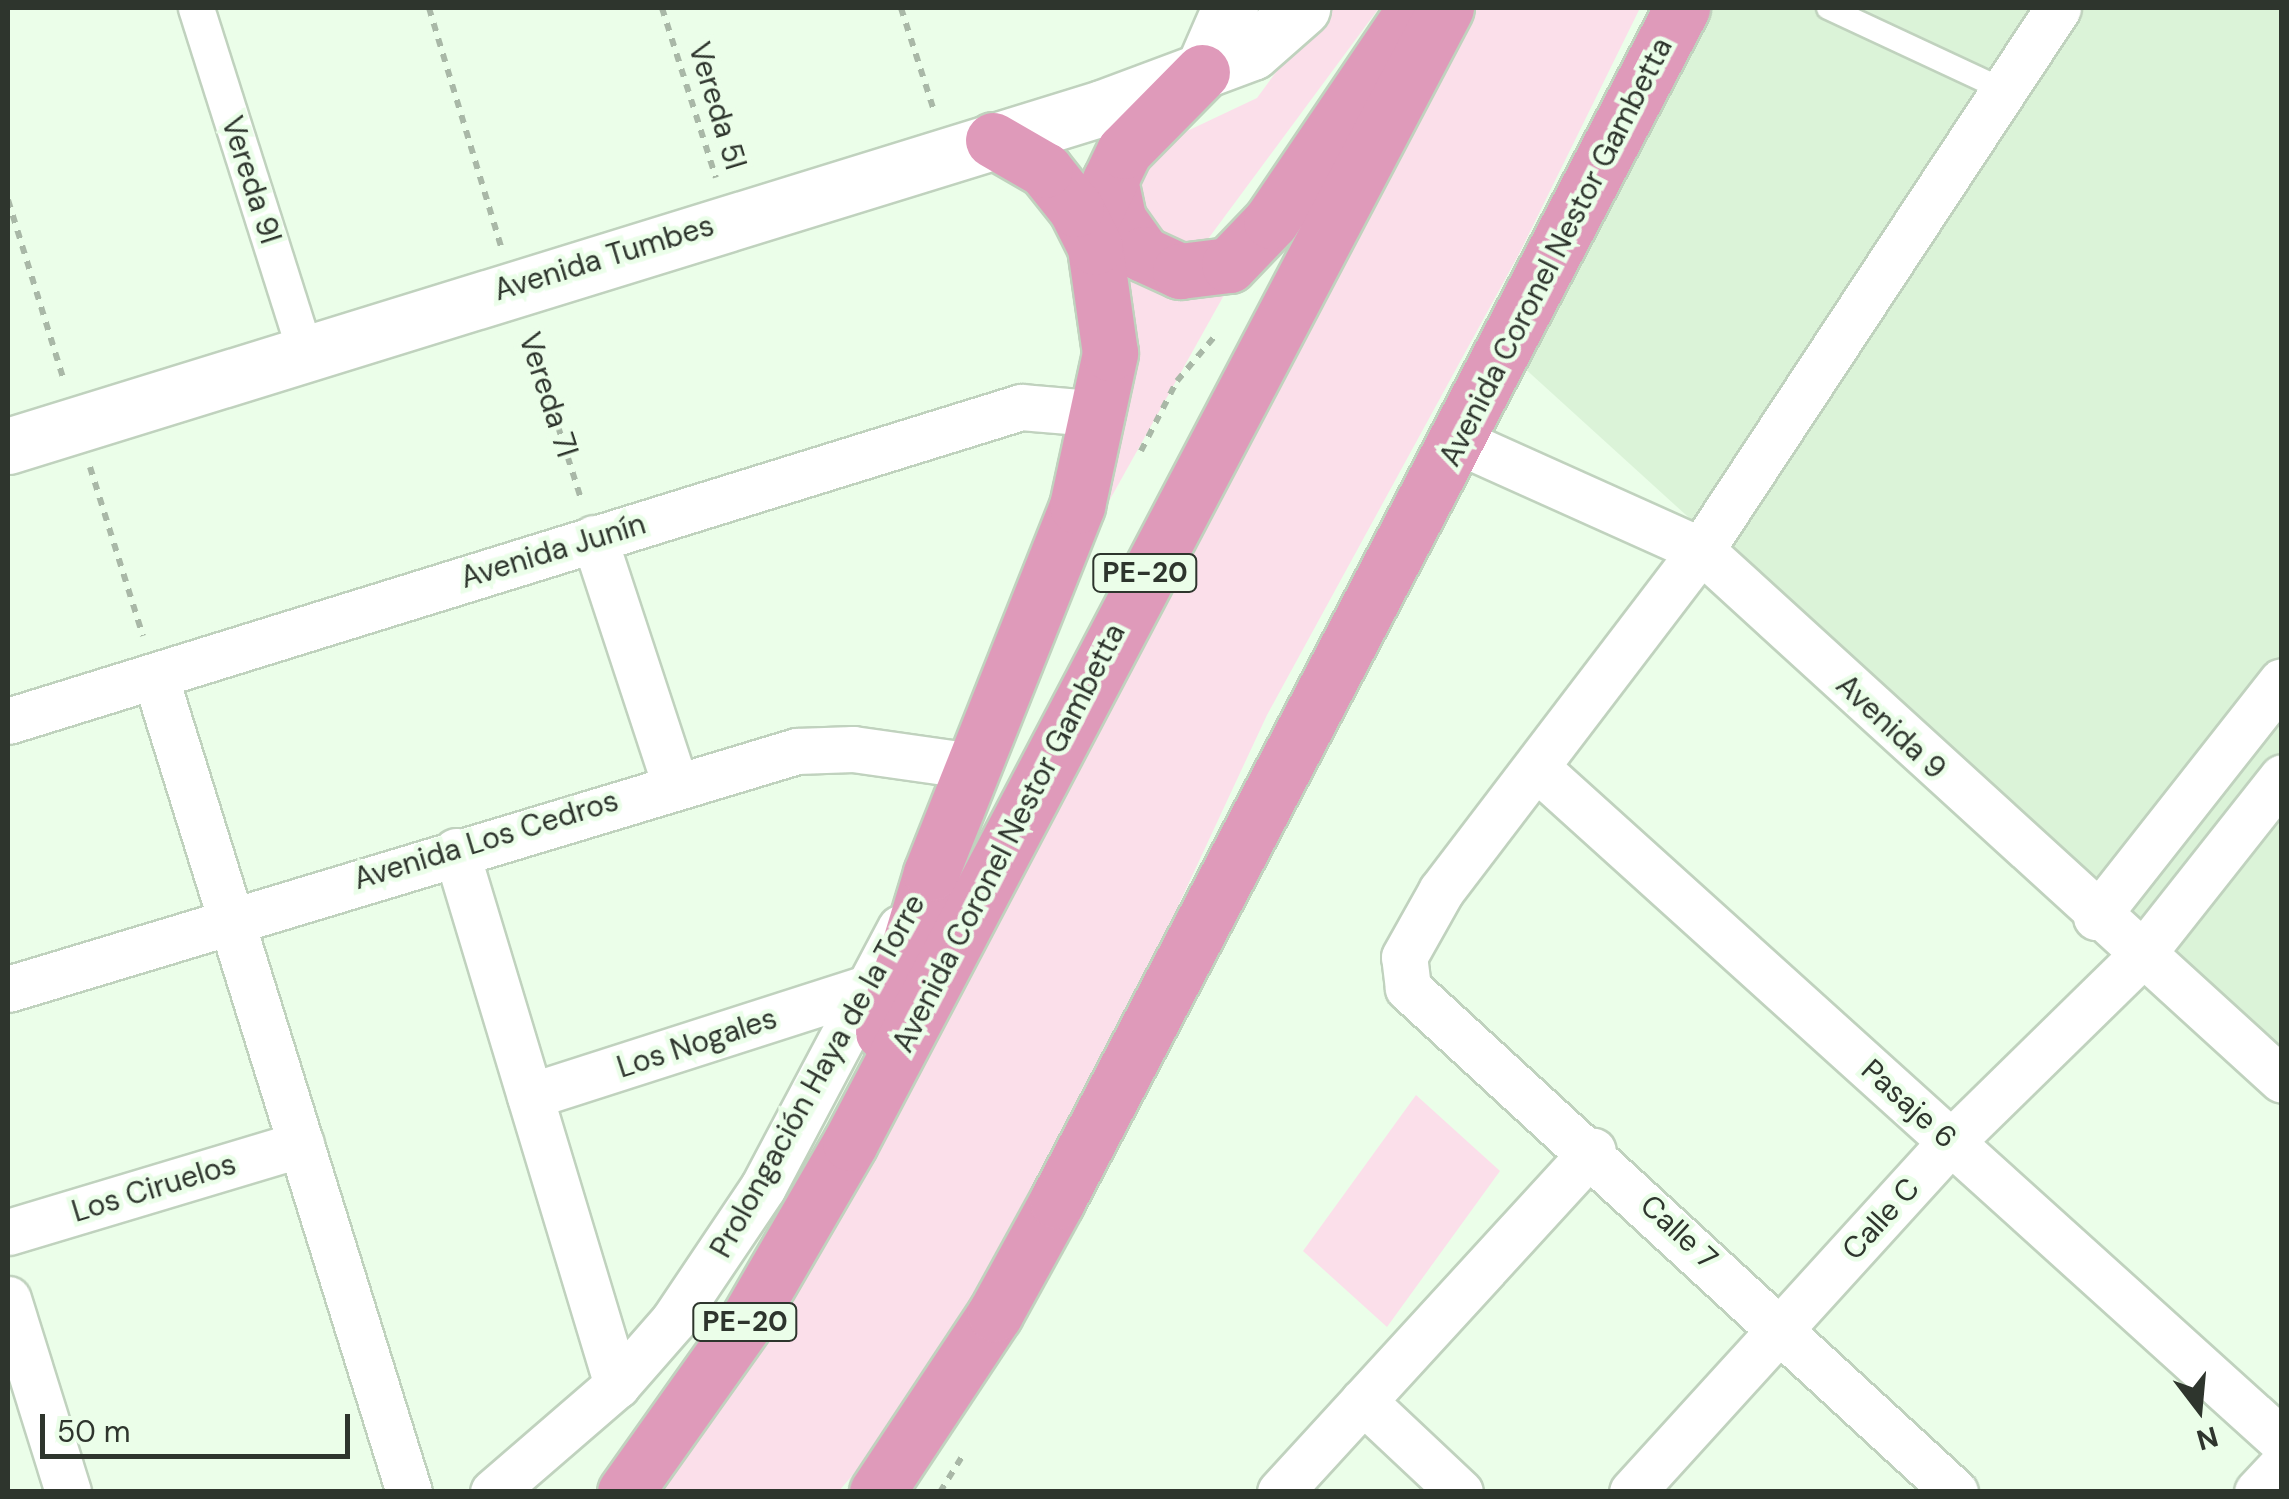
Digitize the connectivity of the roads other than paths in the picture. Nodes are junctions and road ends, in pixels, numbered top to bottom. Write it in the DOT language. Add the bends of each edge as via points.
graph roads {
  1 [pos="196,8"];
  2 [pos="1230,8"];
  3 [pos="1302,8"];
  4 [pos="1415,8"];
  5 [pos="1446,8"];
  6 [pos="1682,8"];
  7 [pos="1828,8"];
  8 [pos="2058,8"];
  9 [pos="1202,72"];
  10 [pos="2004,90"];
  11 [pos="971,147"];
  12 [pos="1110,180"];
  13 [pos="1087,230"];
  14 [pos="305,352"];
  15 [pos="1102,414"];
  16 [pos="1458,441"];
  17 [pos="8,446"];
  18 [pos="594,538"];
  19 [pos="1701,550"];
  20 [pos="156,676"];
  21 [pos="2282,681"];
  22 [pos="8,721"];
  23 [pos="974,766"];
  24 [pos="1537,768"];
  25 [pos="2282,777"];
  26 [pos="674,782"];
  27 [pos="456,851"];
  28 [pos="931,874"];
  29 [pos="2096,917"];
  30 [pos="231,919"];
  31 [pos="2140,957"];
  32 [pos="8,988"];
  33 [pos="864,989"];
  34 [pos="2282,1080"];
  35 [pos="530,1096"];
  36 [pos="1951,1142"];
  37 [pos="850,1143"];
  38 [pos="301,1144"];
  39 [pos="1593,1151"];
  40 [pos="8,1232"];
  41 [pos="8,1298"];
  42 [pos="1781,1328"];
  43 [pos="616,1385"];
  44 [pos="1363,1401"];
  45 [pos="2282,1440"];
  46 [pos="2282,1466"];
  47 [pos="68,1492"];
  48 [pos="408,1492"];
  49 [pos="494,1492"];
  50 [pos="625,1492"];
  51 [pos="876,1492"];
  52 [pos="1280,1492"];
  53 [pos="1460,1492"];
  54 [pos="1632,1492"];
  55 [pos="1955,1492"];
  56 [pos="2257,1492"];
  1 -- 14 [label="street, Vereda 9I"];
  2 -- 9 [label="street"];
  3 -- 9 [label="street, Avenida Tumbes" via="1252,52"];
  4 -- 12 [label="highway" via="1271,220 1229,265 1180,271 1143,254 1118,219"];
  5 -- 37 [label="highway, Avenida Coronel Nestor Gambetta / PE-20"];
  6 -- 16 [label="highway, Avenida Coronel Nestor Gambetta"];
  7 -- 10 [label="lane"];
  8 -- 10 [label="street"];
  9 -- 11 [label="street, Avenida Tumbes"];
  9 -- 12 [label="highway" via="1124,151"];
  10 -- 19 [label="street"];
  11 -- 13 [label="highway" via="1045,170"];
  11 -- 14 [label="street, Avenida Tumbes"];
  12 -- 13 [label="highway"];
  13 -- 15 [label="highway" via="1108,304"];
  14 -- 17 [label="street, Avenida Tumbes"];
  15 -- 18 [label="street, Avenida Junín" via="1020,407"];
  15 -- 23 [label="highway" via="1077,506"];
  16 -- 19 [label="street, Avenida 9"];
  16 -- 51 [label="highway, Avenida Coronel Nestor Gambetta" via="1004,1298"];
  18 -- 20 [label="street, Avenida Junín"];
  18 -- 26 [label="street"];
  19 -- 24 [label="street"];
  19 -- 29 [label="street, Avenida 9"];
  20 -- 22 [label="street, Avenida Junín"];
  20 -- 30 [label="street"];
  21 -- 29 [label="street"];
  23 -- 26 [label="street, Avenida Los Cedros" via="853,748 797,751"];
  23 -- 28 [label="highway"];
  24 -- 36 [label="street, Pasaje 6"];
  24 -- 39 [label="street, Calle 7" via="1441,891 1404,973 1408,988"];
  25 -- 31 [label="street, Calle C"];
  26 -- 27 [label="street, Avenida Los Cedros"];
  27 -- 30 [label="street, Avenida Los Cedros"];
  27 -- 35 [label="street"];
  28 -- 33 [label="street, Prolongación Haya de la Torre"];
  28 -- 37 [label="highway"];
  29 -- 31 [label="street, Avenida 9"];
  30 -- 32 [label="street, Avenida Los Cedros"];
  30 -- 38 [label="street"];
  31 -- 34 [label="street, Avenida 9"];
  31 -- 36 [label="street, Calle C"];
  33 -- 35 [label="street, Los Nogales"];
  33 -- 43 [label="street, Prolongación Haya de la Torre" via="763,1187 674,1320"];
  35 -- 43 [label="street"];
  36 -- 42 [label="street, Calle C"];
  36 -- 45 [label="street, Pasaje 6"];
  37 -- 50 [label="highway, Avenida Coronel Nestor Gambetta / PE-20" via="748,1318"];
  38 -- 40 [label="street, Los Ciruelos"];
  38 -- 48 [label="street"];
  39 -- 42 [label="street, Calle 7"];
  39 -- 44 [label="street"];
  41 -- 47 [label="street"];
  42 -- 54 [label="street, Calle C"];
  42 -- 55 [label="street, Calle 7"];
  43 -- 49 [label="street, Prolongación Haya de la Torre"];
  44 -- 52 [label="street"];
  44 -- 53 [label="street"];
  46 -- 56 [label="street"];
}
